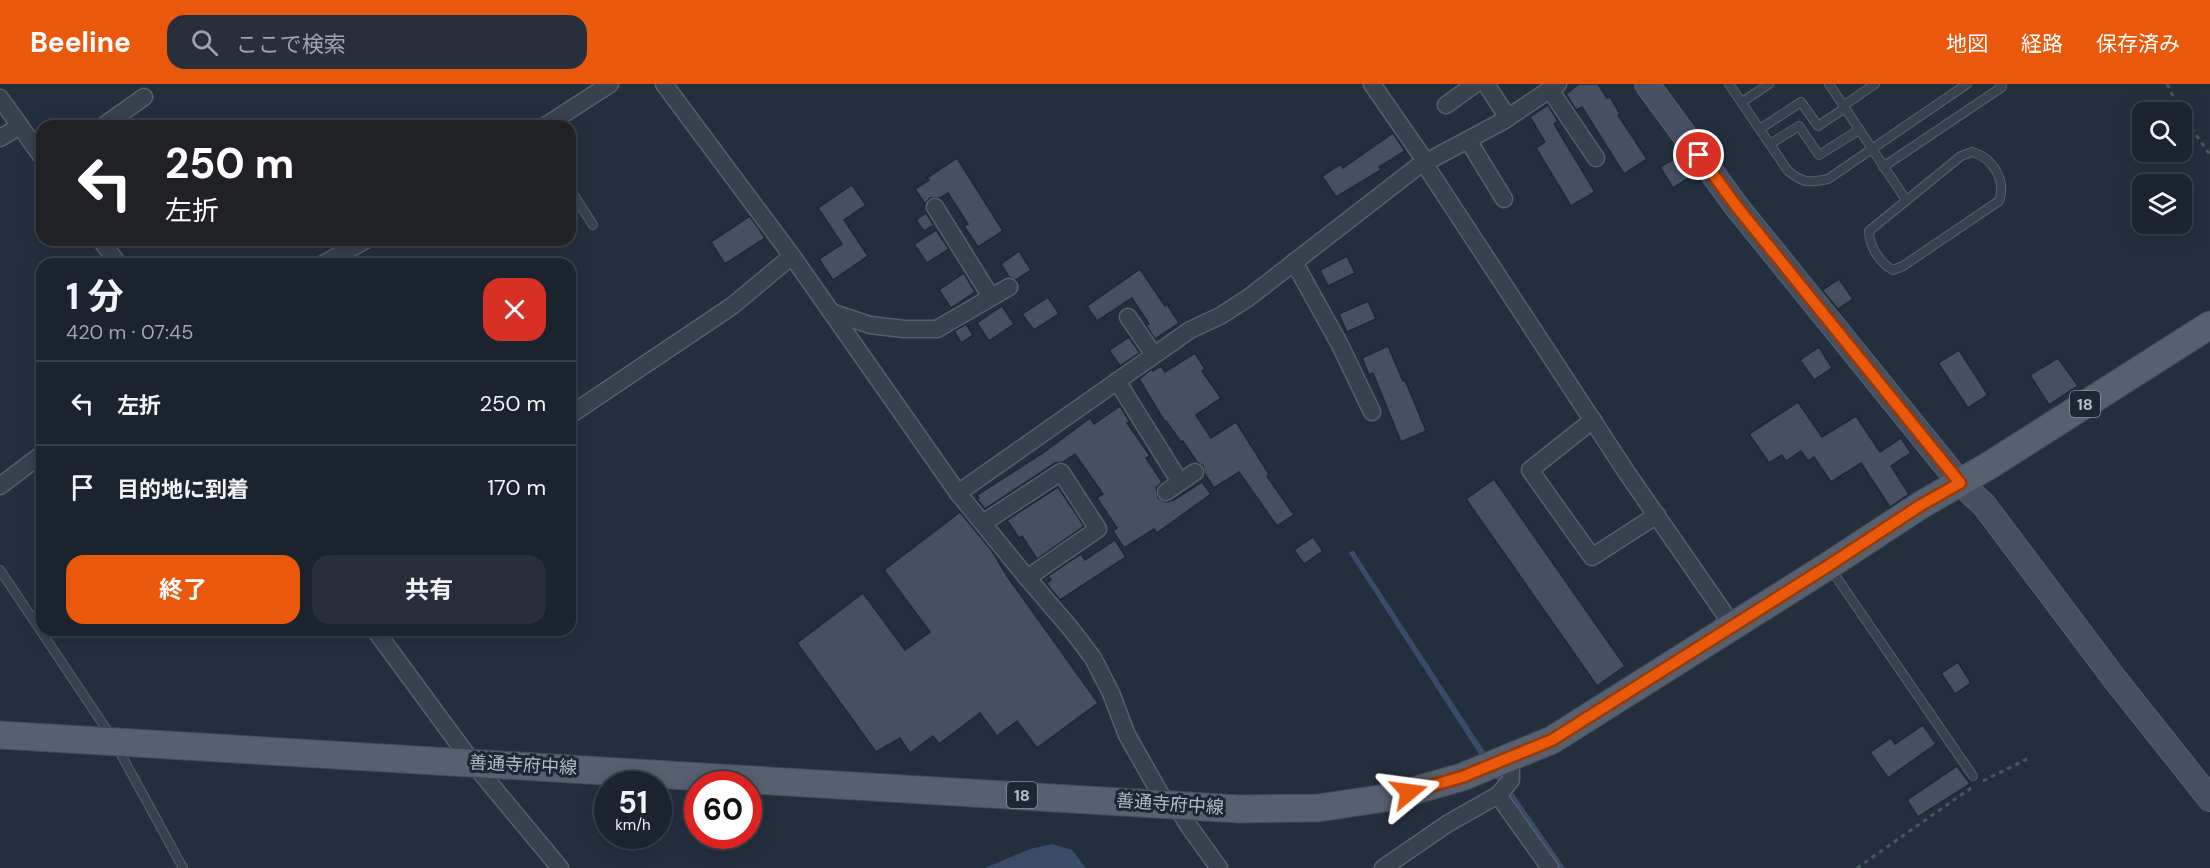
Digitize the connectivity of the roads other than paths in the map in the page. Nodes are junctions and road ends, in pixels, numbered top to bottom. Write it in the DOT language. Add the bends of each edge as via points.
graph roads {
  1 [pos="610,84"];
  2 [pos="664,84"];
  3 [pos="1372,84"];
  4 [pos="1475,84"];
  5 [pos="1486,84"];
  6 [pos="1729,84"];
  7 [pos="1769,84"];
  8 [pos="1829,84"];
  9 [pos="1875,84"];
  10 [pos="1967,84"];
  11 [pos="2000,84"];
  12 [pos="1649,85"];
  13 [pos="1554,87"];
  14 [pos="144,97"];
  15 [pos="0,98"];
  16 [pos="1742,102"];
  17 [pos="1446,105"];
  18 [pos="1844,107"];
  19 [pos="1508,118"];
  20 [pos="111,120"];
  21 [pos="554,120"];
  22 [pos="20,126"];
  23 [pos="1760,129"];
  24 [pos="1859,130"];
  25 [pos="0,138"];
  26 [pos="1468,140"];
  27 [pos="1770,144"];
  28 [pos="36,149"];
  29 [pos="1871,149"];
  30 [pos="1596,158"];
  31 [pos="1425,163"];
  32 [pos="1884,167"];
  33 [pos="576,198"];
  34 [pos="1504,199"];
  35 [pos="1906,200"];
  36 [pos="935,207"];
  37 [pos="593,225"];
  38 [pos="355,246"];
  39 [pos="792,256"];
  40 [pos="334,258"];
  41 [pos="1294,262"];
  42 [pos="1009,287"];
  43 [pos="991,297"];
  44 [pos="831,312"];
  45 [pos="1128,317"];
  46 [pos="2208,329"];
  47 [pos="1154,355"];
  48 [pos="1117,381"];
  49 [pos="576,411"];
  50 [pos="1372,412"];
  51 [pos="1593,420"];
  52 [pos="36,459"];
  53 [pos="1195,472"];
  54 [pos="1960,483"];
  55 [pos="0,486"];
  56 [pos="958,493"];
  57 [pos="1657,516"];
  58 [pos="983,523"];
  59 [pos="1828,566"];
  60 [pos="0,570"];
  61 [pos="1027,578"];
  62 [pos="36,624"];
  63 [pos="1733,626"];
  64 [pos="44,636"];
  65 [pos="379,636"];
  66 [pos="0,735"];
  67 [pos="116,744"];
  68 [pos="1507,760"];
  69 [pos="472,762"];
  70 [pos="1973,776"];
  71 [pos="1498,795"];
  72 [pos="2210,799"];
  73 [pos="1171,804"];
  74 [pos="183,868"];
  75 [pos="560,868"];
  76 [pos="1219,868"];
  77 [pos="1383,868"];
  78 [pos="1550,868"];
  1 -- 21 [label="street"];
  2 -- 39 [label="street"];
  3 -- 31 [label="street"];
  4 -- 17 [label="street"];
  5 -- 19 [label="street"];
  6 -- 16 [label="lane"];
  7 -- 16 [label="lane"];
  8 -- 18 [label="lane"];
  9 -- 18 [label="lane"];
  10 -- 29 [label="lane"];
  11 -- 32 [label="lane" via="2002,87"];
  12 -- 54 [label="street" via="1737,207"];
  13 -- 19 [label="street"];
  13 -- 30 [label="street"];
  14 -- 20 [label="street"];
  15 -- 22 [label="street"];
  16 -- 23 [label="lane"];
  18 -- 23 [label="lane" via="1818,126 1801,102"];
  18 -- 24 [label="lane"];
  19 -- 26 [label="street"];
  22 -- 25 [label="street"];
  22 -- 28 [label="street"];
  23 -- 27 [label="lane"];
  24 -- 27 [label="lane" via="1820,155 1798,126"];
  24 -- 29 [label="lane"];
  26 -- 31 [label="street"];
  26 -- 34 [label="street"];
  27 -- 29 [label="lane" via="1788,171 1812,183 1828,179"];
  29 -- 32 [label="lane"];
  31 -- 41 [label="street"];
  31 -- 51 [label="street"];
  32 -- 35 [label="lane"];
  33 -- 37 [label="lane"];
  35 -- 35 [label="lane" via="1972,152 1983,154 2002,182 1999,201 1893,270 1872,247 1869,231"];
  36 -- 43 [label="street"];
  38 -- 40 [label="street"];
  39 -- 44 [label="street"];
  39 -- 49 [label="street" via="732,306"];
  41 -- 47 [label="street" via="1248,298"];
  41 -- 50 [label="street"];
  42 -- 43 [label="street"];
  43 -- 44 [label="street" via="938,329 870,325"];
  44 -- 56 [label="street"];
  45 -- 47 [label="street"];
  46 -- 54 [label="main road, 善通寺府中線 / 18"];
  47 -- 48 [label="street"];
  48 -- 53 [label="street" via="1173,487"];
  48 -- 56 [label="street"];
  51 -- 57 [label="street"];
  51 -- 57 [label="street" via="1530,470 1592,557"];
  52 -- 55 [label="street"];
  54 -- 59 [label="main road, 善通寺府中線 / 18"];
  54 -- 72 [label="street" via="1992,514"];
  56 -- 58 [label="street"];
  57 -- 63 [label="street"];
  58 -- 61 [label="street"];
  58 -- 61 [label="street" via="1061,472 1098,529"];
  59 -- 63 [label="main road, 善通寺府中線 / 18"];
  59 -- 70 [label="lane"];
  60 -- 62 [label="lane"];
  61 -- 73 [label="street" via="1093,658 1127,735"];
  63 -- 68 [label="main road, 善通寺府中線 / 18" via="1552,740"];
  64 -- 67 [label="lane"];
  65 -- 69 [label="street"];
  66 -- 67 [label="main road, 善通寺府中線 / 18"];
  67 -- 69 [label="main road, 善通寺府中線 / 18"];
  67 -- 74 [label="lane"];
  68 -- 71 [label="street" via="1511,780"];
  68 -- 73 [label="main road, 善通寺府中線 / 18" via="1462,777 1358,803 1282,809"];
  69 -- 73 [label="main road, 善通寺府中線 / 18"];
  69 -- 75 [label="street"];
  71 -- 77 [label="street"];
  71 -- 78 [label="street"];
  73 -- 76 [label="street"];
}
